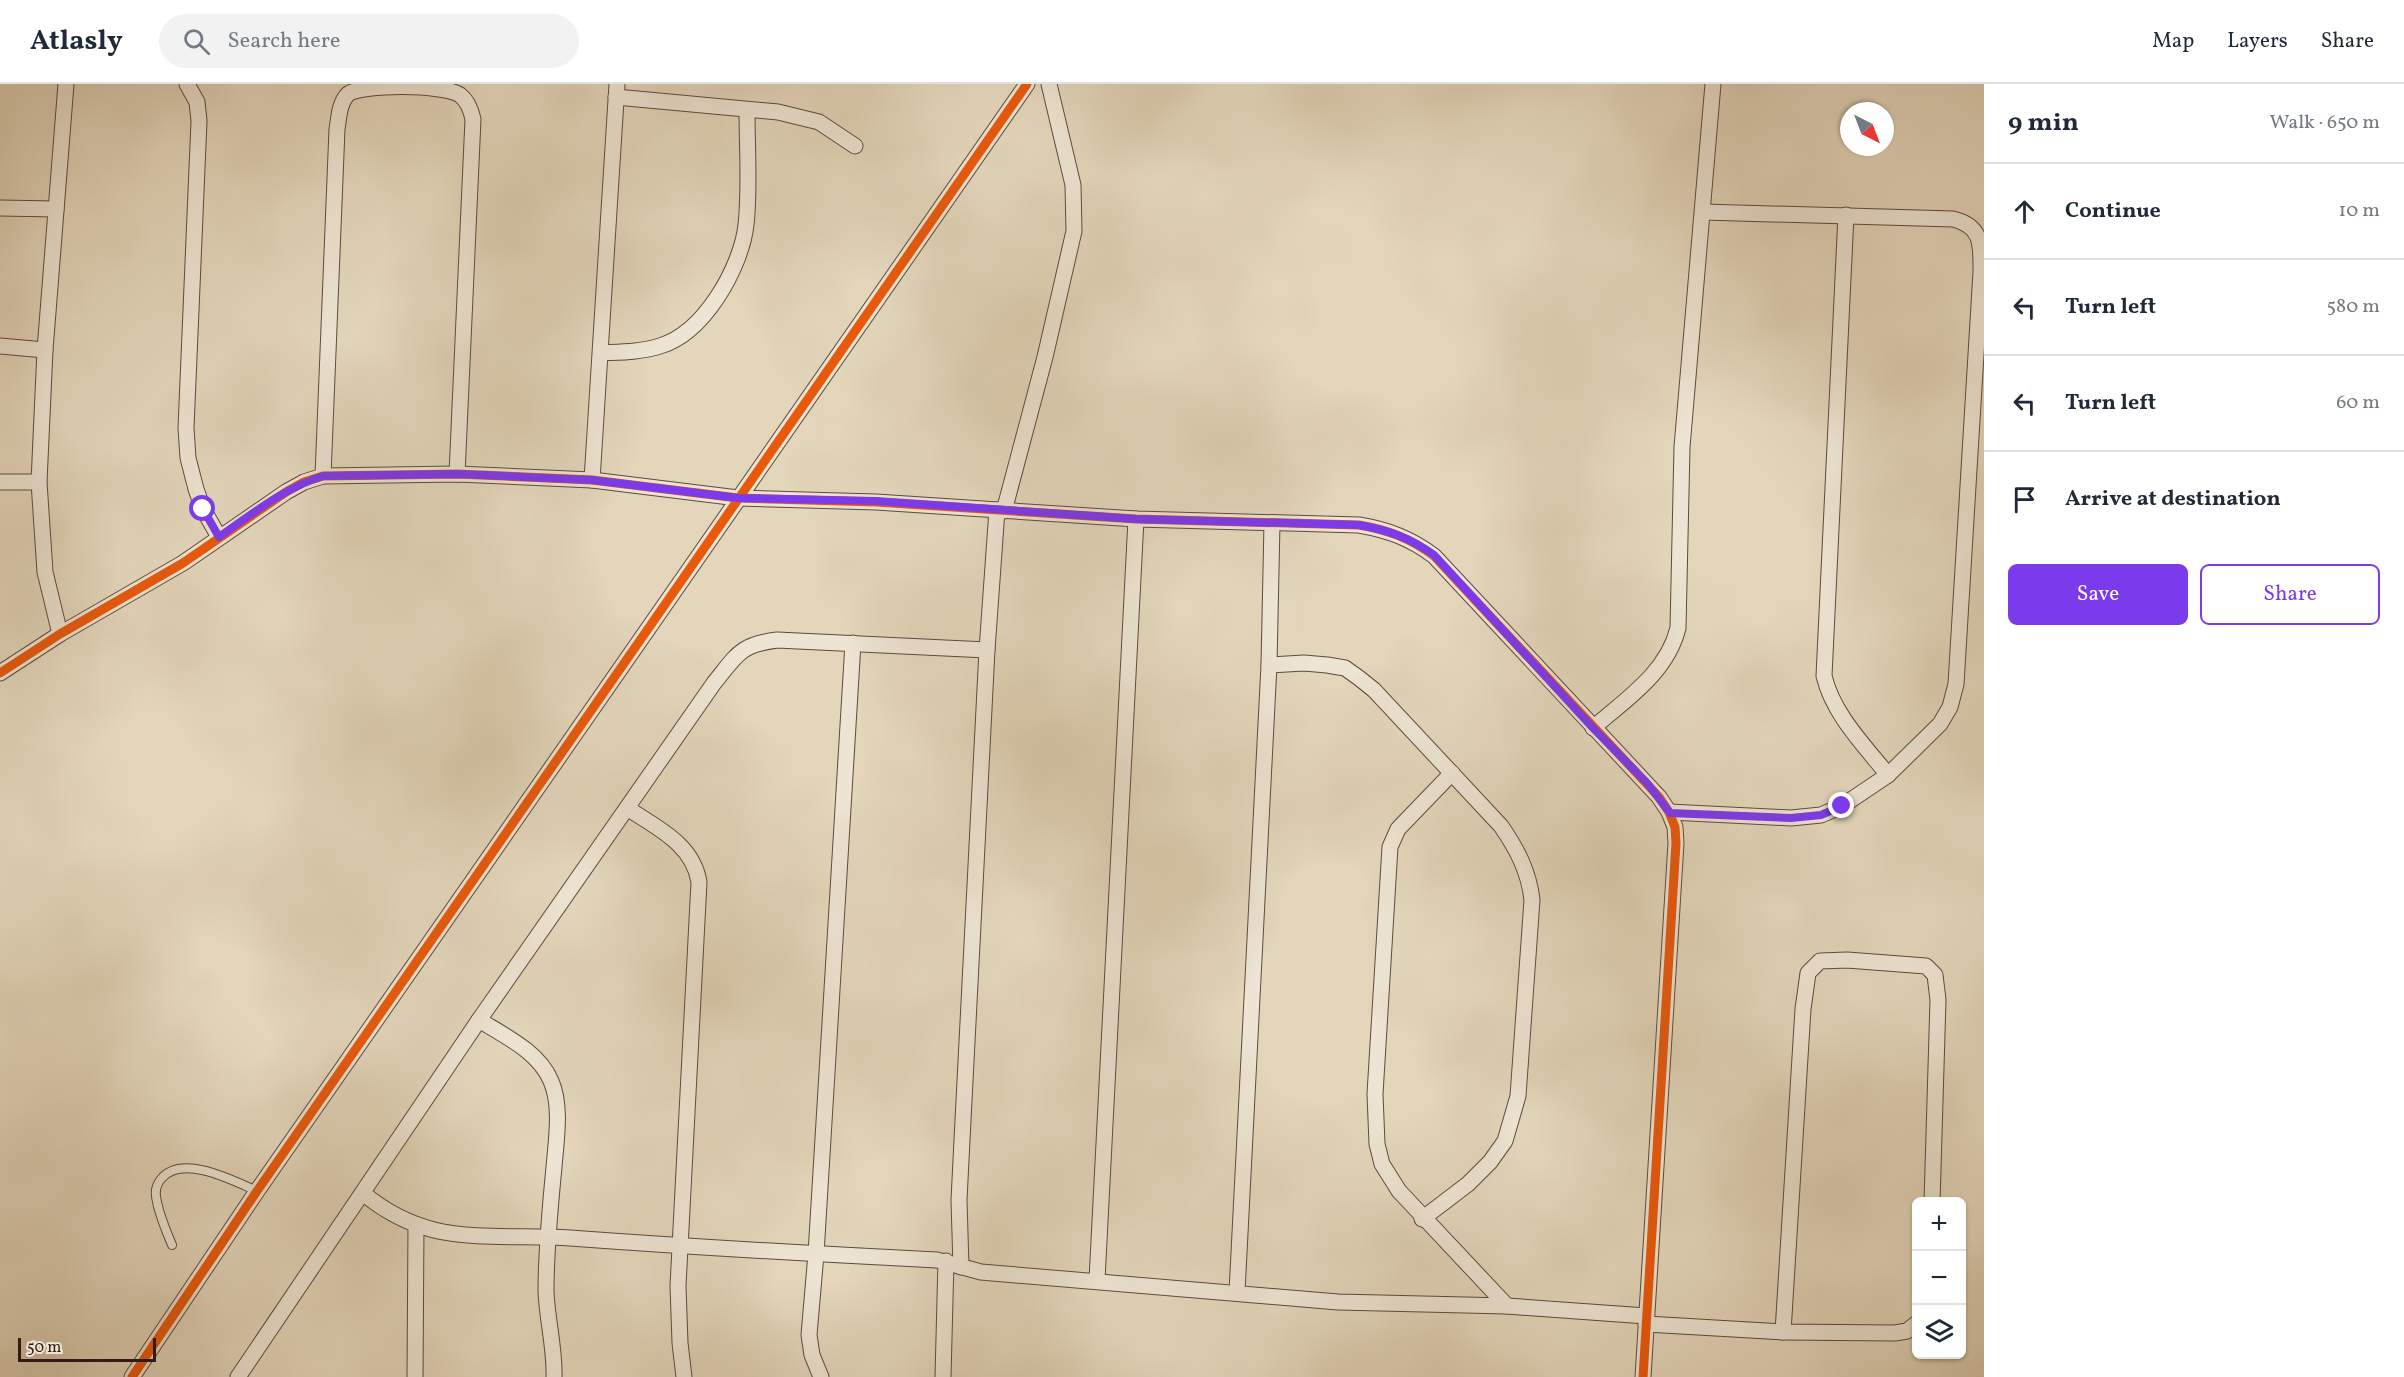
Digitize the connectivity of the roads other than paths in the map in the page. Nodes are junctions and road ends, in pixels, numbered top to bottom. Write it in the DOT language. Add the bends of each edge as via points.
graph roads {
  1 [pos="66,84"];
  2 [pos="187,84"];
  3 [pos="1027,84"];
  4 [pos="1048,84"];
  5 [pos="1713,84"];
  6 [pos="416,85"];
  7 [pos="616,91"];
  8 [pos="747,111"];
  9 [pos="855,146"];
  10 [pos="0,208"];
  11 [pos="57,209"];
  12 [pos="1703,212"];
  13 [pos="1846,215"];
  14 [pos="0,346"];
  15 [pos="45,350"];
  16 [pos="601,352"];
  17 [pos="458,474"];
  18 [pos="323,476"];
  19 [pos="592,480"];
  20 [pos="0,482"];
  21 [pos="39,482"];
  22 [pos="738,498"];
  23 [pos="1000,510"];
  24 [pos="1136,519"];
  25 [pos="1272,523"];
  26 [pos="219,537"];
  27 [pos="60,634"];
  28 [pos="853,643"];
  29 [pos="987,650"];
  30 [pos="1269,665"];
  31 [pos="0,673"];
  32 [pos="1593,728"];
  33 [pos="1452,773"];
  34 [pos="1888,775"];
  35 [pos="627,808"];
  36 [pos="1670,813"];
  37 [pos="479,1020"];
  38 [pos="257,1191"];
  39 [pos="363,1193"];
  40 [pos="1932,1197"];
  41 [pos="1422,1219"];
  42 [pos="416,1225"];
  43 [pos="548,1236"];
  44 [pos="172,1245"];
  45 [pos="681,1246"];
  46 [pos="816,1254"];
  47 [pos="946,1261"];
  48 [pos="961,1267"];
  49 [pos="1097,1280"];
  50 [pos="1237,1292"];
  51 [pos="1507,1306"];
  52 [pos="1646,1320"];
  53 [pos="1912,1327"];
  54 [pos="1783,1332"];
  55 [pos="132,1377"];
  56 [pos="238,1377"];
  57 [pos="415,1377"];
  58 [pos="554,1377"];
  59 [pos="684,1377"];
  60 [pos="821,1377"];
  61 [pos="943,1377"];
  62 [pos="1643,1377"];
  1 -- 11 [label="street"];
  2 -- 26 [label="street" via="198,102 199,121 188,352 188,458 203,509"];
  3 -- 22 [label="street"];
  4 -- 23 [label="street" via="1073,185 1074,231 1065,277"];
  5 -- 12 [label="street"];
  6 -- 17 [label="street" via="459,94 473,119"];
  6 -- 18 [label="street" via="356,88 342,103 337,129"];
  7 -- 8 [label="street"];
  7 -- 16 [label="street"];
  8 -- 9 [label="street" via="778,112 819,122"];
  8 -- 16 [label="street" via="746,225 732,273 720,294 682,336 652,348"];
  10 -- 11 [label="street"];
  11 -- 15 [label="street"];
  12 -- 13 [label="street"];
  12 -- 32 [label="street" via="1682,447 1674,646 1664,662"];
  13 -- 34 [label="street" via="1824,676 1828,694 1840,713"];
  13 -- 34 [label="street" via="1964,221 1979,237 1982,250 1956,684 1940,724"];
  14 -- 15 [label="street"];
  15 -- 21 [label="street"];
  16 -- 19 [label="street"];
  17 -- 18 [label="street"];
  17 -- 19 [label="street"];
  18 -- 26 [label="street" via="286,492"];
  19 -- 22 [label="street"];
  20 -- 21 [label="street"];
  21 -- 27 [label="street" via="45,572"];
  22 -- 23 [label="street" via="876,501"];
  22 -- 38 [label="street"];
  23 -- 24 [label="street"];
  23 -- 29 [label="street"];
  24 -- 25 [label="street"];
  24 -- 49 [label="street"];
  25 -- 30 [label="street"];
  25 -- 32 [label="street" via="1359,525 1414,541 1434,555"];
  26 -- 27 [label="street" via="183,563"];
  27 -- 31 [label="street"];
  28 -- 29 [label="street"];
  28 -- 35 [label="street" via="777,640 755,643 743,650 714,683"];
  28 -- 46 [label="street"];
  29 -- 48 [label="street" via="960,1188"];
  30 -- 33 [label="street" via="1304,663 1345,668 1374,690"];
  30 -- 50 [label="street"];
  32 -- 36 [label="street" via="1647,783"];
  33 -- 41 [label="street" via="1398,829 1388,860 1375,1128 1382,1164"];
  33 -- 41 [label="street" via="1513,844 1530,883 1532,900 1518,1096 1505,1142 1467,1184"];
  34 -- 36 [label="street" via="1842,806 1821,815 1791,818"];
  35 -- 37 [label="street"];
  35 -- 45 [label="street" via="686,850 699,882"];
  36 -- 52 [label="street" via="1676,843"];
  37 -- 39 [label="street"];
  37 -- 43 [label="street" via="526,1050 552,1082 556,1135"];
  38 -- 44 [label="lane" via="214,1173 183,1169 164,1176 156,1196"];
  38 -- 55 [label="street"];
  39 -- 42 [label="street" via="380,1207"];
  39 -- 56 [label="street"];
  40 -- 54 [label="street" via="1938,1000 1935,975 1926,966 1820,961 1808,973 1803,1010"];
  41 -- 51 [label="street"];
  42 -- 43 [label="street" via="468,1234"];
  42 -- 57 [label="street"];
  43 -- 45 [label="street"];
  43 -- 58 [label="street" via="546,1291"];
  45 -- 46 [label="street"];
  45 -- 59 [label="street" via="678,1286"];
  46 -- 47 [label="street"];
  46 -- 60 [label="street" via="809,1335"];
  47 -- 48 [label="street"];
  47 -- 61 [label="street"];
  48 -- 49 [label="street" via="981,1272"];
  49 -- 50 [label="street"];
  50 -- 51 [label="street" via="1349,1303"];
  51 -- 52 [label="street"];
  52 -- 54 [label="street"];
  52 -- 62 [label="street"];
  53 -- 54 [label="street" via="1895,1333"];
}
